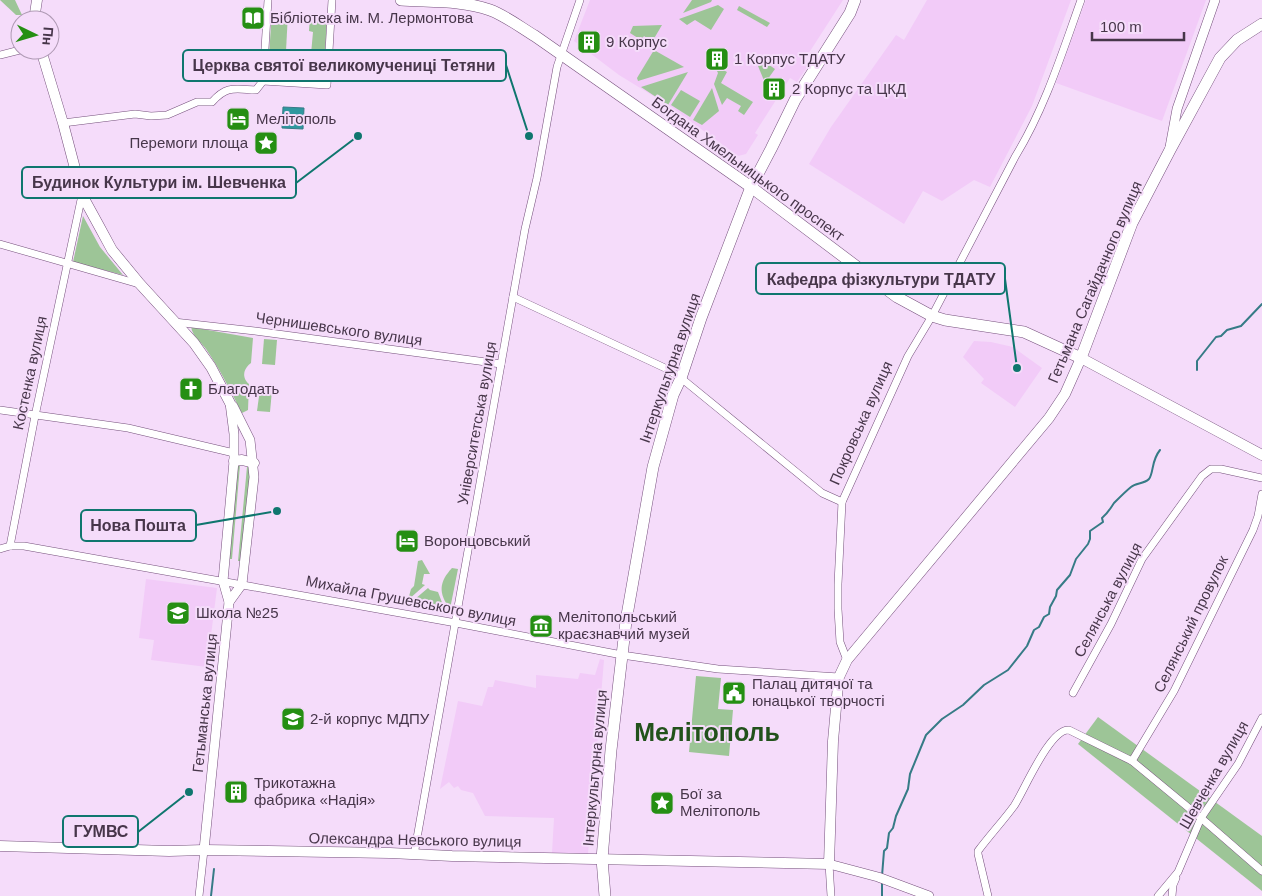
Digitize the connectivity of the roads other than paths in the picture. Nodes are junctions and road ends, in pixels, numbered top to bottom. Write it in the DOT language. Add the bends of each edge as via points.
graph roads {
  1 [pos="268,0"];
  2 [pos="332,0"];
  3 [pos="401,0"];
  4 [pos="580,0"];
  5 [pos="856,0"];
  6 [pos="1081,0"];
  7 [pos="1216,0"];
  8 [pos="1262,24"];
  9 [pos="561,54"];
  10 [pos="44,60"];
  11 [pos="263,80"];
  12 [pos="63,123"];
  13 [pos="1170,150"];
  14 [pos="751,187"];
  15 [pos="82,195"];
  16 [pos="0,244"];
  17 [pos="68,263"];
  18 [pos="140,284"];
  19 [pos="513,297"];
  20 [pos="932,316"];
  21 [pos="174,322"];
  22 [pos="1080,358"];
  23 [pos="501,364"];
  24 [pos="681,378"];
  25 [pos="230,403"];
  26 [pos="0,410"];
  27 [pos="35,416"];
  28 [pos="1262,455"];
  29 [pos="234,457"];
  30 [pos="254,463"];
  31 [pos="1262,478"];
  32 [pos="1262,494"];
  33 [pos="842,502"];
  34 [pos="10,546"];
  35 [pos="0,549"];
  36 [pos="223,581"];
  37 [pos="242,584"];
  38 [pos="230,602"];
  39 [pos="456,623"];
  40 [pos="622,655"];
  41 [pos="847,660"];
  42 [pos="839,677"];
  43 [pos="1073,693"];
  44 [pos="1262,718"];
  45 [pos="1132,761"];
  46 [pos="1201,818"];
  47 [pos="0,846"];
  48 [pos="204,850"];
  49 [pos="414,855"];
  50 [pos="602,859"];
  51 [pos="829,864"];
  52 [pos="1262,871"];
  53 [pos="1178,872"];
  54 [pos="199,896"];
  55 [pos="604,896"];
  56 [pos="831,896"];
  57 [pos="928,896"];
  58 [pos="988,896"];
  59 [pos="1158,896"];
  60 [pos="1172,896"];
  1 -- 11 [label="street"];
  2 -- 11 [label="street" via="327,85"];
  3 -- 9 [label="highway, Богдана Хмельницького проспект" via="464,4 492,11"];
  4 -- 9 [label="street, Університетська вулиця"];
  5 -- 14 [label="highway, Інтеркультурна вулиця" via="795,100"];
  6 -- 20 [label="street, Покровська вулиця" via="1030,132"];
  7 -- 13 [label="street, Гетьмана Сагайдачного вулиця" via="1178,110"];
  8 -- 13 [label="highway" via="1237,40 1220,58"];
  9 -- 14 [label="highway, Богдана Хмельницького проспект"];
  9 -- 19 [label="street, Університетська вулиця"];
  10 -- 12 [label="main road"];
  11 -- 12 [label="street" via="256,90 230,88 212,102 197,102 167,115 136,114"];
  12 -- 15 [label="main road"];
  13 -- 22 [label="highway, Гетьмана Сагайдачного вулиця" via="1132,223"];
  14 -- 20 [label="highway, Богдана Хмельницького проспект" via="897,297"];
  14 -- 24 [label="highway, Інтеркультурна вулиця"];
  15 -- 17 [label="street, Костенка вулиця"];
  15 -- 18 [label="main road" via="112,250"];
  16 -- 17 [label="street"];
  17 -- 18 [label="street"];
  17 -- 27 [label="street, Костенка вулиця"];
  18 -- 21 [label="main road"];
  19 -- 23 [label="street, Університетська вулиця"];
  19 -- 24 [label="street"];
  20 -- 22 [label="highway, Богдана Хмельницького проспект" via="1024,332"];
  20 -- 33 [label="street, Покровська вулиця" via="908,356"];
  21 -- 23 [label="street, Чернишевського вулиця"];
  21 -- 25 [label="main road" via="211,367"];
  22 -- 28 [label="main road"];
  22 -- 41 [label="main road, Гетьмана Сагайдачного вулиця" via="1065,394 1049,418"];
  23 -- 39 [label="street, Університетська вулиця"];
  24 -- 33 [label="street" via="822,493"];
  24 -- 40 [label="highway, Інтеркультурна вулиця" via="673,395 653,467"];
  25 -- 29 [label="street, Гетьманська вулиця"];
  25 -- 30 [label="street, Гетьманська вулиця" via="250,440"];
  26 -- 27 [label="street"];
  27 -- 29 [label="street" via="128,428"];
  27 -- 34 [label="street, Костенка вулиця"];
  29 -- 30 [label="main road"];
  29 -- 36 [label="street, Гетьманська вулиця"];
  30 -- 37 [label="street, Гетьманська вулиця"];
  31 -- 43 [label="street, Селянська вулиця" via="1221,469 1211,469 1202,476 1142,559"];
  32 -- 45 [label="street, Селянський провулок" via="1253,530 1174,691"];
  33 -- 41 [label="street, Покровська вулиця" via="838,609 840,642"];
  34 -- 35 [label="street"];
  34 -- 36 [label="street, Михайла Грушевського вулиця"];
  36 -- 37 [label="street, Михайла Грушевського вулиця"];
  36 -- 38 [label="street, Гетьманська вулиця"];
  37 -- 38 [label="street, Гетьманська вулиця"];
  37 -- 39 [label="street, Михайла Грушевського вулиця"];
  38 -- 48 [label="street, Гетьманська вулиця"];
  39 -- 40 [label="street, Михайла Грушевського вулиця"];
  39 -- 49 [label="street, Університетська вулиця"];
  40 -- 42 [label="street, Михайла Грушевського вулиця" via="718,669"];
  40 -- 50 [label="highway, Інтеркультурна вулиця"];
  41 -- 42 [label="main road"];
  42 -- 51 [label="main road"];
  44 -- 46 [label="street, Шевченка вулиця" via="1238,764"];
  45 -- 46 [label="street"];
  45 -- 58 [label="street" via="1068,730 1060,732 1043,754 1016,804 978,851"];
  46 -- 52 [label="street"];
  46 -- 53 [label="street, Шевченка вулиця"];
  47 -- 48 [label="main road, Олександра Невського вулиця"];
  48 -- 49 [label="main road, Олександра Невського вулиця"];
  48 -- 54 [label="street, Гетьманська вулиця"];
  49 -- 50 [label="main road, Олександра Невського вулиця"];
  50 -- 51 [label="main road, Олександра Невського вулиця"];
  50 -- 55 [label="highway, Інтеркультурна вулиця"];
  51 -- 56 [label="street"];
  51 -- 57 [label="street" via="893,882"];
  53 -- 59 [label="street, Шевченка вулиця"];
  53 -- 60 [label="street, Шевченка вулиця"];
}
